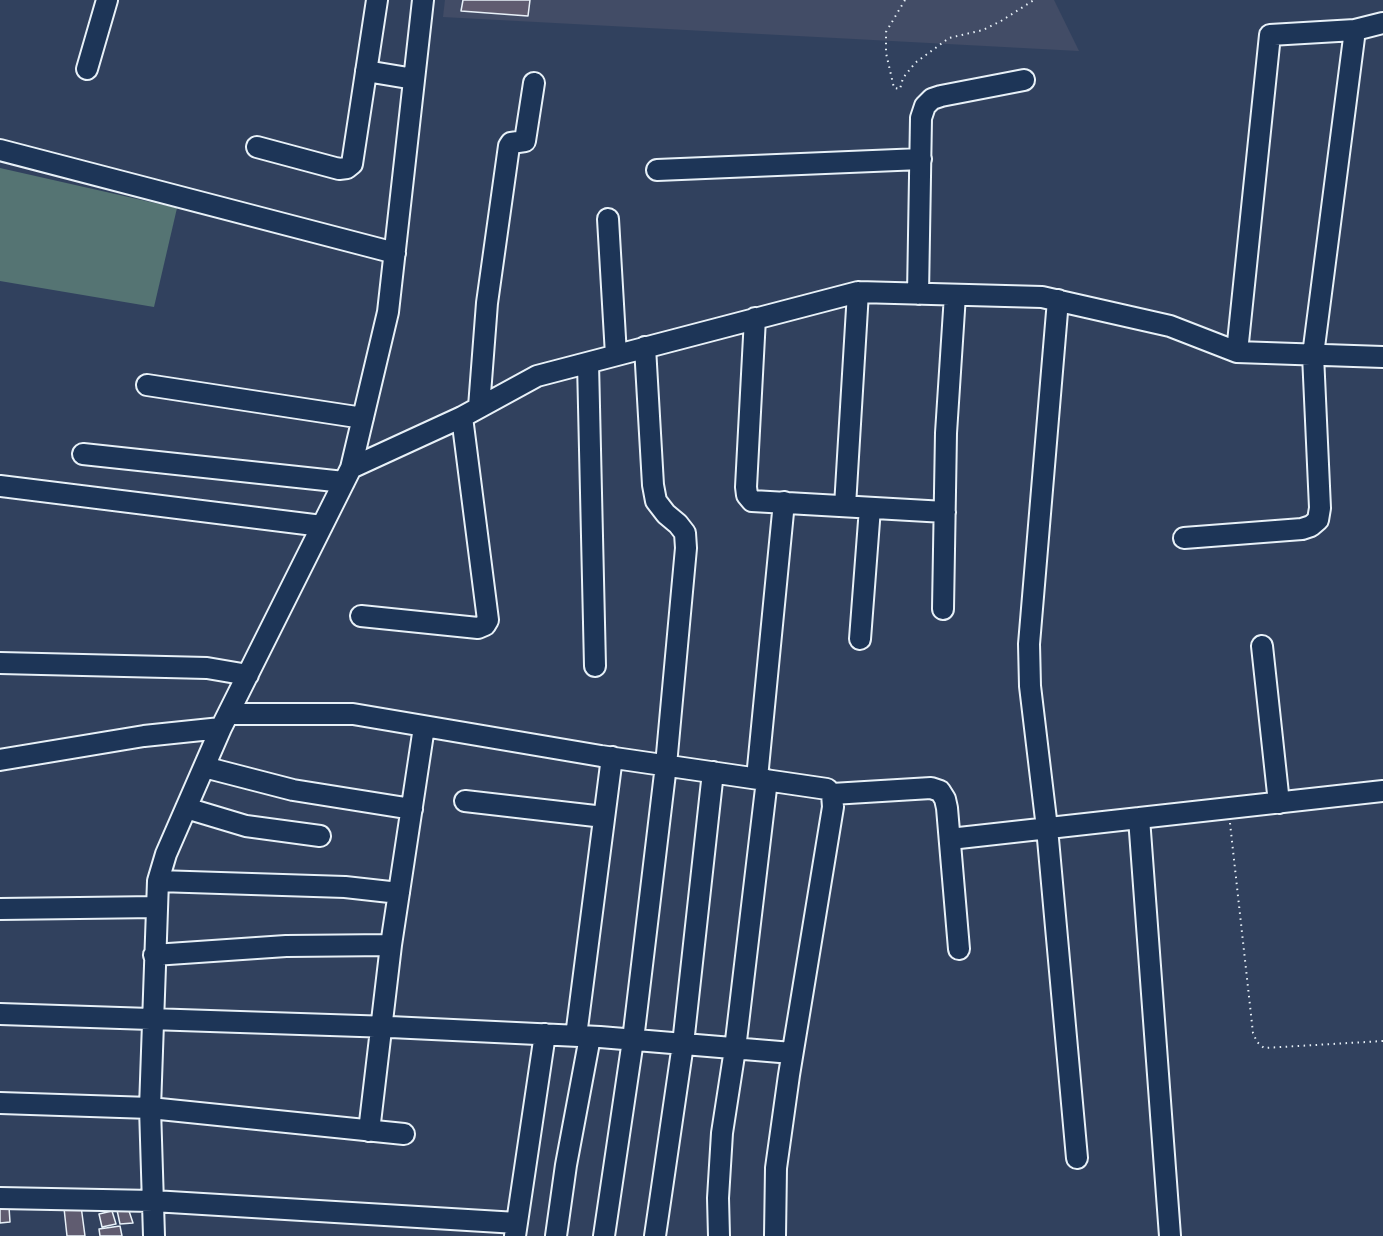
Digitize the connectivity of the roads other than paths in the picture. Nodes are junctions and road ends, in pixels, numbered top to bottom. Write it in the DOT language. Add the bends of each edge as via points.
graph roads {
  1 [pos="107,0"];
  2 [pos="377,0"];
  3 [pos="423,0"];
  4 [pos="1383,23"];
  5 [pos="1355,30"];
  6 [pos="87,69"];
  7 [pos="366,71"];
  8 [pos="414,79"];
  9 [pos="1024,80"];
  10 [pos="534,83"];
  11 [pos="257,147"];
  12 [pos="0,150"];
  13 [pos="921,159"];
  14 [pos="657,170"];
  15 [pos="608,219"];
  16 [pos="394,253"];
  17 [pos="858,292"];
  18 [pos="918,294"];
  19 [pos="955,295"];
  20 [pos="1058,300"];
  21 [pos="755,318"];
  22 [pos="645,347"];
  23 [pos="1237,352"];
  24 [pos="616,355"];
  25 [pos="1313,355"];
  26 [pos="1383,357"];
  27 [pos="588,363"];
  28 [pos="147,385"];
  29 [pos="471,412"];
  30 [pos="363,418"];
  31 [pos="82,454"];
  32 [pos="348,475"];
  33 [pos="0,486"];
  34 [pos="783,502"];
  35 [pos="845,506"];
  36 [pos="870,508"];
  37 [pos="945,512"];
  38 [pos="322,526"];
  39 [pos="1184,538"];
  40 [pos="943,609"];
  41 [pos="361,616"];
  42 [pos="860,639"];
  43 [pos="1262,646"];
  44 [pos="0,663"];
  45 [pos="595,666"];
  46 [pos="248,675"];
  47 [pos="225,721"];
  48 [pos="424,727"];
  49 [pos="612,757"];
  50 [pos="0,760"];
  51 [pos="666,765"];
  52 [pos="204,766"];
  53 [pos="713,772"];
  54 [pos="762,779"];
  55 [pos="1383,791"];
  56 [pos="832,794"];
  57 [pos="465,801"];
  58 [pos="1279,802"];
  59 [pos="186,808"];
  60 [pos="412,809"];
  61 [pos="604,817"];
  62 [pos="1139,818"];
  63 [pos="1047,828"];
  64 [pos="320,837"];
  65 [pos="950,839"];
  66 [pos="158,880"];
  67 [pos="399,893"];
  68 [pos="157,907"];
  69 [pos="0,909"];
  70 [pos="391,945"];
  71 [pos="960,949"];
  72 [pos="154,955"];
  73 [pos="0,1014"];
  74 [pos="152,1018"];
  75 [pos="381,1026"];
  76 [pos="545,1034"];
  77 [pos="583,1036"];
  78 [pos="633,1040"];
  79 [pos="683,1044"];
  80 [pos="735,1049"];
  81 [pos="792,1053"];
  82 [pos="0,1103"];
  83 [pos="150,1108"];
  84 [pos="369,1131"];
  85 [pos="404,1134"];
  86 [pos="1077,1158"];
  87 [pos="0,1198"];
  88 [pos="153,1201"];
  89 [pos="516,1230"];
  90 [pos="154,1236"];
  91 [pos="556,1236"];
  92 [pos="604,1236"];
  93 [pos="655,1236"];
  94 [pos="719,1236"];
  95 [pos="775,1236"];
  96 [pos="1170,1236"];
  1 -- 6 [label="street"];
  2 -- 7 [label="street"];
  3 -- 8 [label="street"];
  4 -- 5 [label="street"];
  5 -- 23 [label="street" via="1270,35"];
  5 -- 25 [label="street"];
  7 -- 8 [label="street"];
  7 -- 11 [label="street" via="352,164 347,168"];
  8 -- 16 [label="street"];
  9 -- 13 [label="street" via="932,99 924,106 921,118"];
  10 -- 29 [label="street" via="525,141 509,146"];
  12 -- 16 [label="street"];
  13 -- 14 [label="street"];
  13 -- 18 [label="street"];
  15 -- 24 [label="street"];
  16 -- 30 [label="street" via="388,312"];
  17 -- 18 [label="street"];
  17 -- 21 [label="street"];
  17 -- 35 [label="street"];
  18 -- 19 [label="street"];
  19 -- 20 [label="street"];
  19 -- 37 [label="street"];
  20 -- 23 [label="street" via="1170,326"];
  20 -- 63 [label="street" via="1029,644 1030,686"];
  21 -- 22 [label="street"];
  21 -- 34 [label="street" via="747,495 752,501"];
  22 -- 24 [label="street"];
  22 -- 51 [label="street" via="656,501 685,533 686,548"];
  23 -- 25 [label="street"];
  24 -- 27 [label="street"];
  25 -- 26 [label="street"];
  25 -- 39 [label="street" via="1318,520 1302,529"];
  27 -- 29 [label="street" via="537,376"];
  27 -- 45 [label="street"];
  28 -- 30 [label="street"];
  29 -- 32 [label="street"];
  29 -- 41 [label="street" via="488,620 478,627"];
  30 -- 32 [label="street"];
  31 -- 32 [label="street"];
  32 -- 38 [label="street"];
  33 -- 38 [label="street"];
  34 -- 35 [label="street"];
  34 -- 54 [label="street"];
  35 -- 36 [label="street"];
  36 -- 37 [label="street"];
  36 -- 42 [label="street"];
  37 -- 40 [label="street"];
  38 -- 46 [label="street"];
  43 -- 58 [label="street"];
  44 -- 46 [label="street" via="207,668"];
  46 -- 47 [label="street"];
  47 -- 48 [label="street" via="353,714"];
  47 -- 50 [label="street"];
  47 -- 52 [label="street"];
  48 -- 49 [label="street"];
  48 -- 60 [label="street"];
  49 -- 51 [label="street"];
  49 -- 61 [label="street"];
  51 -- 53 [label="street"];
  51 -- 78 [label="street"];
  52 -- 59 [label="street"];
  52 -- 60 [label="street" via="293,790"];
  53 -- 54 [label="street"];
  53 -- 79 [label="street"];
  54 -- 56 [label="street" via="827,789"];
  54 -- 80 [label="street"];
  55 -- 58 [label="street"];
  56 -- 65 [label="street" via="931,788 940,791 945,799"];
  56 -- 81 [label="street"];
  57 -- 61 [label="street"];
  58 -- 62 [label="street"];
  59 -- 64 [label="street" via="246,826"];
  59 -- 66 [label="street"];
  60 -- 67 [label="street"];
  61 -- 77 [label="street"];
  62 -- 63 [label="street"];
  62 -- 96 [label="street"];
  63 -- 65 [label="street"];
  63 -- 86 [label="street"];
  65 -- 71 [label="street"];
  66 -- 67 [label="street" via="345,887"];
  66 -- 68 [label="street"];
  67 -- 70 [label="street"];
  68 -- 69 [label="street"];
  68 -- 72 [label="street"];
  70 -- 72 [label="street" via="286,946"];
  70 -- 75 [label="street"];
  72 -- 74 [label="street"];
  73 -- 74 [label="street"];
  74 -- 75 [label="street"];
  74 -- 83 [label="street"];
  75 -- 76 [label="street"];
  75 -- 84 [label="street"];
  76 -- 77 [label="street"];
  76 -- 89 [label="street"];
  77 -- 78 [label="street"];
  77 -- 91 [label="street"];
  78 -- 79 [label="street"];
  78 -- 92 [label="street"];
  79 -- 80 [label="street"];
  79 -- 93 [label="street"];
  80 -- 81 [label="street"];
  80 -- 94 [label="street" via="722,1133"];
  81 -- 95 [label="street" via="776,1168"];
  82 -- 83 [label="street"];
  83 -- 84 [label="street"];
  83 -- 88 [label="street"];
  84 -- 85 [label="street"];
  87 -- 88 [label="street"];
  88 -- 89 [label="street"];
  88 -- 90 [label="street"];
}
